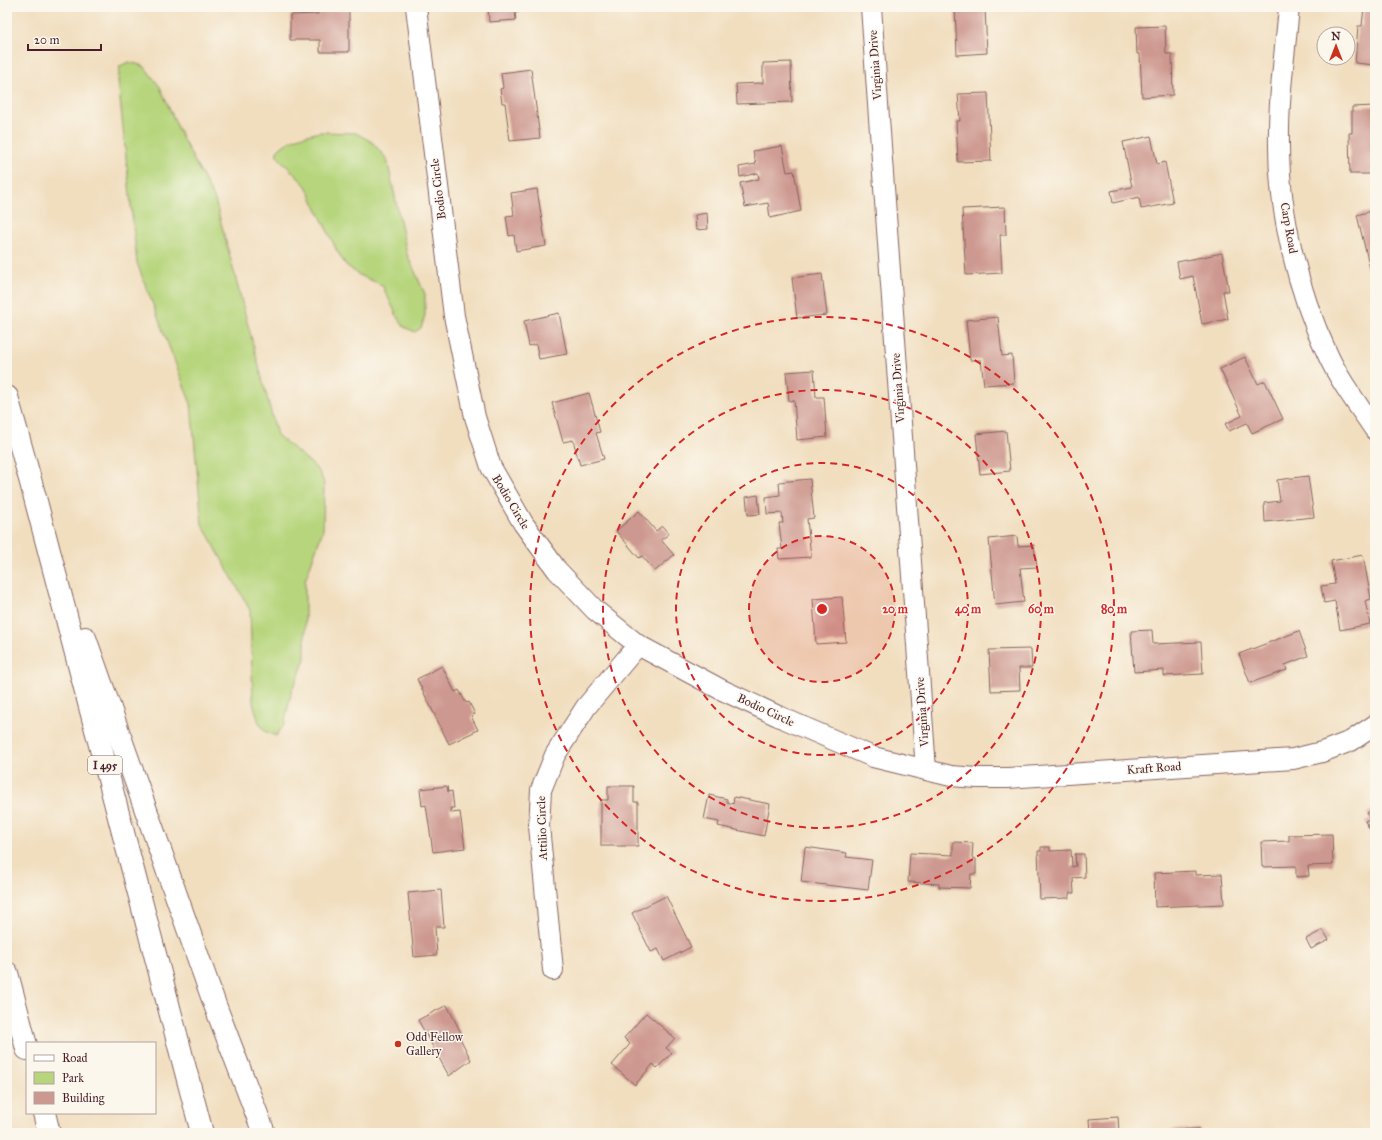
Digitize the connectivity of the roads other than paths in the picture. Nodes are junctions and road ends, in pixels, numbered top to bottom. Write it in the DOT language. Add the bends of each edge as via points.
graph roads {
  1 [pos="416,7"];
  2 [pos="871,7"];
  3 [pos="1289,7"];
  4 [pos="7,397"];
  5 [pos="1375,430"];
  6 [pos="33,490"];
  7 [pos="638,645"];
  8 [pos="1375,725"];
  9 [pos="926,770"];
  10 [pos="553,970"];
  11 [pos="7,973"];
  12 [pos="26,1045"];
  13 [pos="44,1114"];
  14 [pos="49,1133"];
  15 [pos="202,1133"];
  16 [pos="264,1133"];
  1 -- 7 [label="street, Bodio Circle" via="454,316 475,417 491,467 523,523 557,570 595,610"];
  2 -- 9 [label="street, Virginia Drive"];
  3 -- 5 [label="street, Carp Road" via="1279,147 1288,232 1300,281 1327,354"];
  4 -- 6 [label="highway, I 495"];
  6 -- 15 [label="highway, I 495"];
  6 -- 16 [label="highway" via="215,1005"];
  7 -- 9 [label="street, Bodio Circle" via="720,689 778,716 873,757"];
  7 -- 10 [label="street, Attilio Circle" via="586,707 555,755 541,790 540,826"];
  8 -- 9 [label="street, Kraft Road" via="1352,741 1293,759 1008,778 951,776"];
  11 -- 12 [label="highway"];
  13 -- 14 [label="highway"];
}
